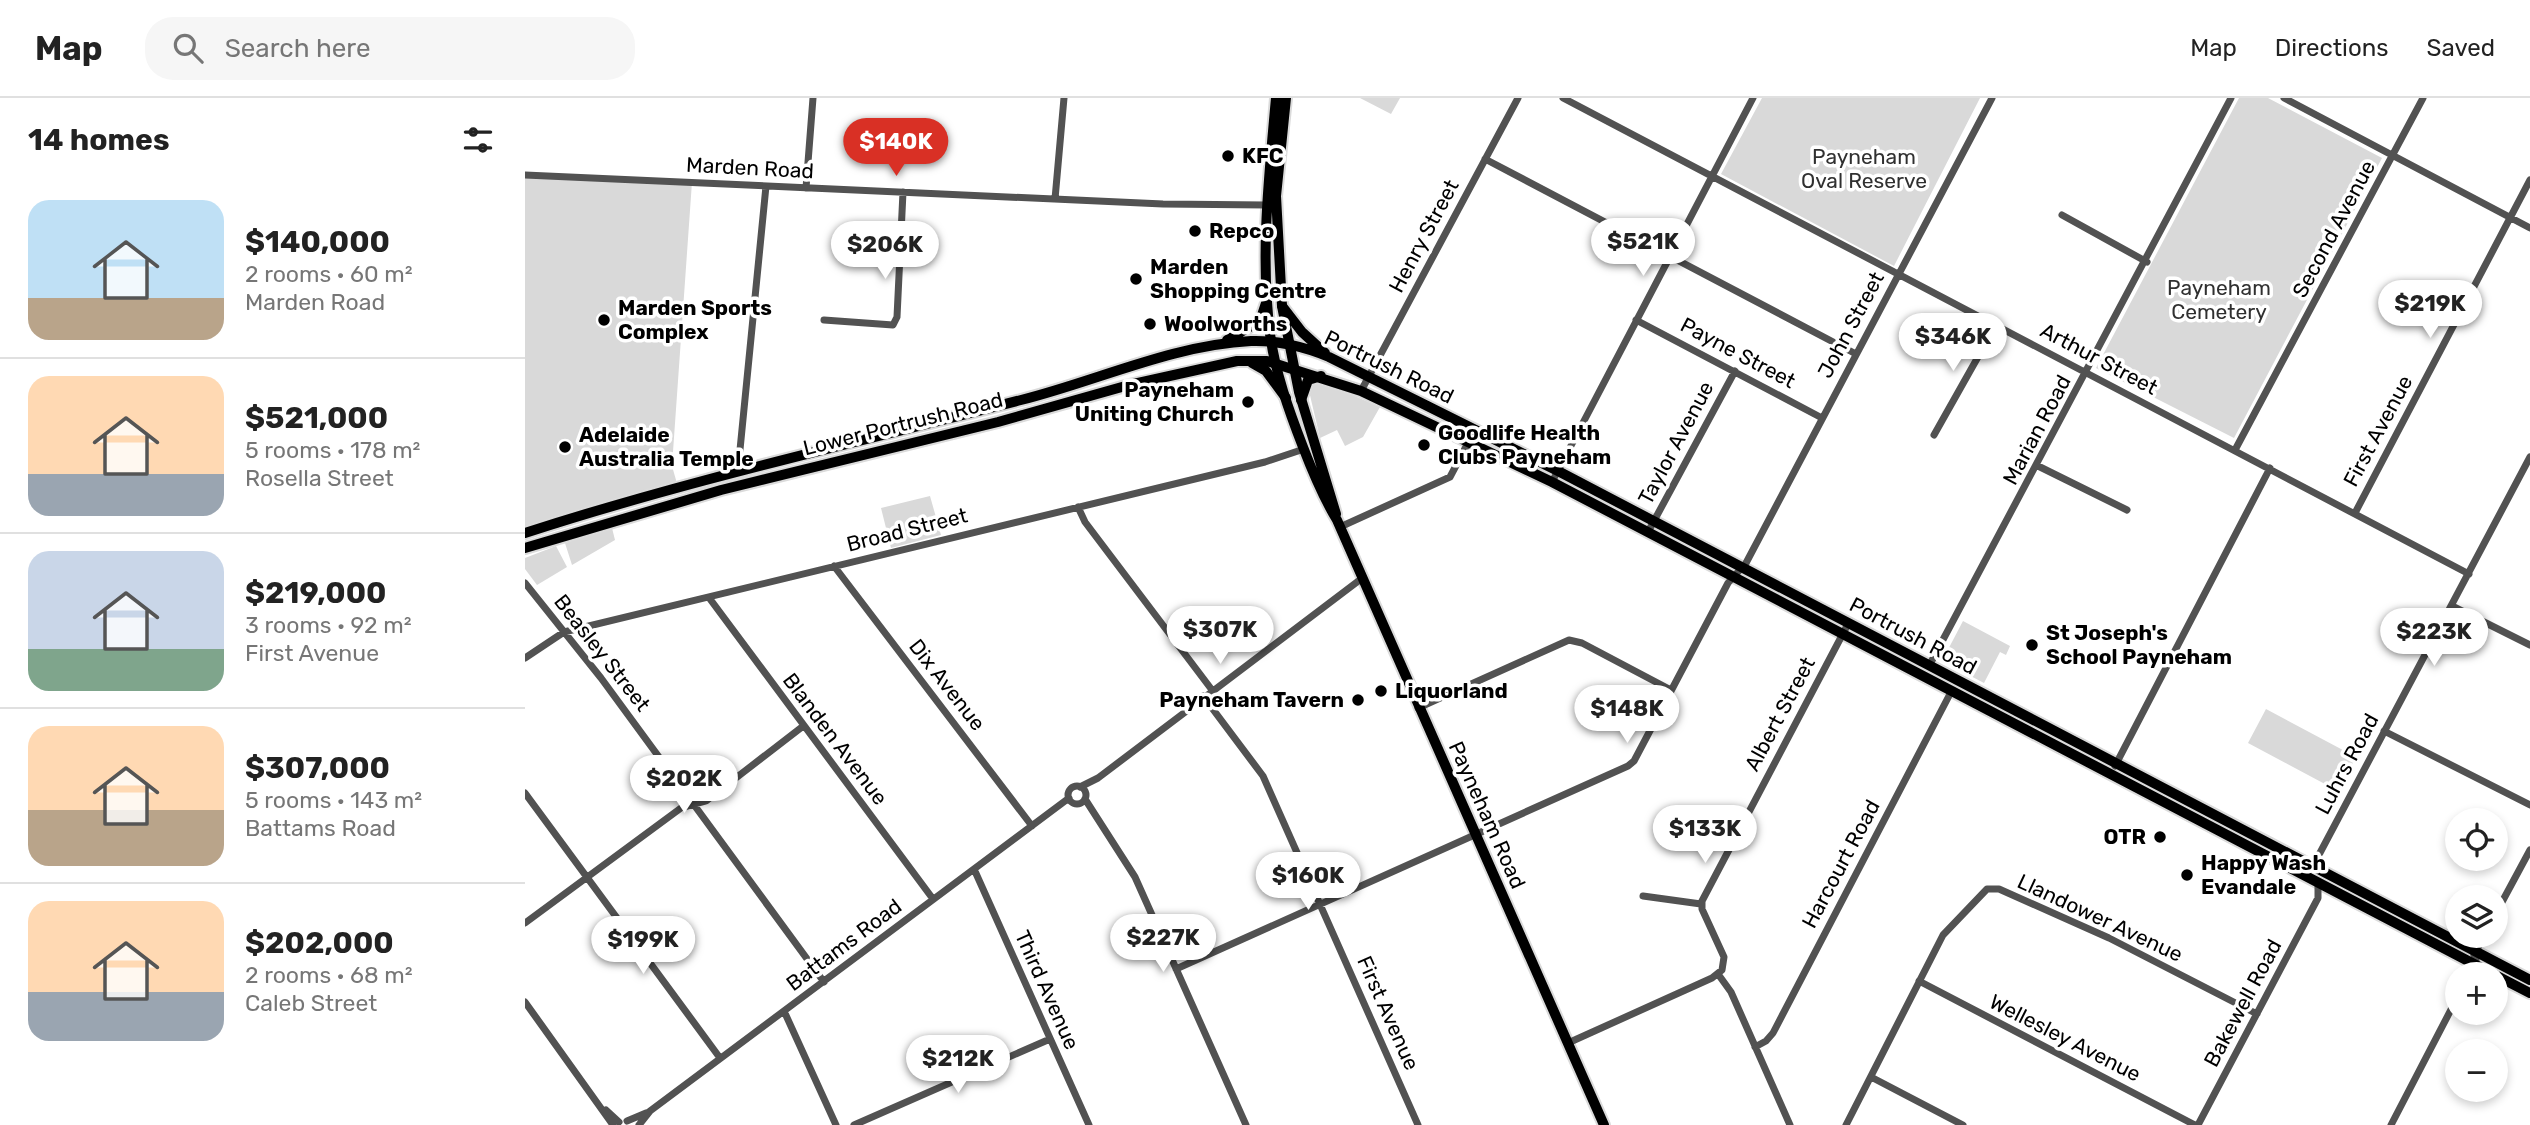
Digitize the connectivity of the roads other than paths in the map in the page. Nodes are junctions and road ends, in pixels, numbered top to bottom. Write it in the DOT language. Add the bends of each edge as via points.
graph roads {
  1 [pos="813,98"];
  2 [pos="1064,98"];
  3 [pos="1276,98"];
  4 [pos="1286,98"];
  5 [pos="1518,98"];
  6 [pos="1563,98"];
  7 [pos="1753,98"];
  8 [pos="1992,98"];
  9 [pos="2231,98"];
  10 [pos="2284,98"];
  11 [pos="2423,98"];
  12 [pos="2393,156"];
  13 [pos="1485,159"];
  14 [pos="525,175"];
  15 [pos="1713,176"];
  16 [pos="2530,180"];
  17 [pos="766,186"];
  18 [pos="806,188"];
  19 [pos="904,192"];
  20 [pos="1055,199"];
  21 [pos="1266,205"];
  22 [pos="2062,215"];
  23 [pos="2510,218"];
  24 [pos="2530,228"];
  25 [pos="1669,257"];
  26 [pos="2147,262"];
  27 [pos="1898,273"];
  28 [pos="1267,300"];
  29 [pos="1282,306"];
  30 [pos="824,320"];
  31 [pos="1636,320"];
  32 [pos="1996,325"];
  33 [pos="1272,343"];
  34 [pos="1287,346"];
  35 [pos="1211,347"];
  36 [pos="1856,354"];
  37 [pos="1329,357"];
  38 [pos="1245,360"];
  39 [pos="1277,363"];
  40 [pos="1293,368"];
  41 [pos="1735,371"];
  42 [pos="2087,373"];
  43 [pos="1321,376"];
  44 [pos="1369,377"];
  45 [pos="1361,391"];
  46 [pos="1286,398"];
  47 [pos="1301,400"];
  48 [pos="1020,401"];
  49 [pos="1047,407"];
  50 [pos="1822,418"];
  51 [pos="999,422"];
  52 [pos="1934,435"];
  53 [pos="1469,441"];
  54 [pos="1304,449"];
  55 [pos="2235,450"];
  56 [pos="2530,457"];
  57 [pos="2038,466"];
  58 [pos="2270,468"];
  59 [pos="738,470"];
  60 [pos="1557,471"];
  61 [pos="761,479"];
  62 [pos="1552,482"];
  63 [pos="721,490"];
  64 [pos="1078,507"];
  65 [pos="2127,510"];
  66 [pos="2355,513"];
  67 [pos="1338,524"];
  68 [pos="1650,527"];
  69 [pos="539,528"];
  70 [pos="525,533"];
  71 [pos="561,537"];
  72 [pos="527,547"];
  73 [pos="834,566"];
  74 [pos="1742,569"];
  75 [pos="2469,574"];
  76 [pos="1732,576"];
  77 [pos="1361,579"];
  78 [pos="525,583"];
  79 [pos="709,599"];
  80 [pos="2452,606"];
  81 [pos="1845,629"];
  82 [pos="564,632"];
  83 [pos="2530,645"];
  84 [pos="525,658"];
  85 [pos="1929,666"];
  86 [pos="1212,690"];
  87 [pos="1671,690"];
  88 [pos="1951,692"];
  89 [pos="1203,696"];
  90 [pos="1419,708"];
  91 [pos="802,727"];
  92 [pos="2384,732"];
  93 [pos="2112,770"];
  94 [pos="1098,778"];
  95 [pos="1080,787"];
  96 [pos="525,793"];
  97 [pos="1078,800"];
  98 [pos="693,804"];
  99 [pos="2530,804"];
  100 [pos="1032,826"];
  101 [pos="1476,836"];
  102 [pos="2530,850"];
  103 [pos="2313,866"];
  104 [pos="2285,867"];
  105 [pos="974,869"];
  106 [pos="588,878"];
  107 [pos="2325,887"];
  108 [pos="2508,891"];
  109 [pos="1643,896"];
  110 [pos="2318,898"];
  111 [pos="933,900"];
  112 [pos="1702,904"];
  113 [pos="1321,905"];
  114 [pos="525,923"];
  115 [pos="2474,961"];
  116 [pos="1176,969"];
  117 [pos="1718,974"];
  118 [pos="2530,980"];
  119 [pos="824,982"];
  120 [pos="1919,982"];
  121 [pos="2508,982"];
  122 [pos="2530,993"];
  123 [pos="525,1002"];
  124 [pos="784,1011"];
  125 [pos="2257,1014"];
  126 [pos="2445,1021"];
  127 [pos="1049,1039"];
  128 [pos="1568,1043"];
  129 [pos="1755,1046"];
  130 [pos="720,1058"];
  131 [pos="1871,1077"];
  132 [pos="650,1111"];
  133 [pos="621,1124"];
  134 [pos="639,1125"];
  135 [pos="836,1125"];
  136 [pos="854,1125"];
  137 [pos="1089,1125"];
  138 [pos="1246,1125"];
  139 [pos="1418,1125"];
  140 [pos="1604,1125"];
  141 [pos="1790,1125"];
  142 [pos="1846,1125"];
  143 [pos="1963,1125"];
  144 [pos="2196,1125"];
  145 [pos="2391,1125"];
  1 -- 18 [label="street"];
  2 -- 20 [label="street"];
  3 -- 21 [label="main road, Payneham Road"];
  4 -- 29 [label="main road, Payneham Road" via="1276,196"];
  5 -- 13 [label="street, Henry Street"];
  6 -- 15 [label="street, Arthur Street"];
  7 -- 15 [label="street"];
  8 -- 27 [label="street, John Street"];
  9 -- 26 [label="street, Marian Road"];
  10 -- 12 [label="street"];
  11 -- 12 [label="street, Second Avenue"];
  12 -- 23 [label="street"];
  12 -- 55 [label="street, Second Avenue"];
  13 -- 25 [label="street"];
  13 -- 44 [label="street, Henry Street"];
  14 -- 17 [label="street, Marden Road"];
  15 -- 25 [label="street"];
  15 -- 27 [label="street, Arthur Street"];
  16 -- 23 [label="street, First Avenue"];
  17 -- 18 [label="street, Marden Road"];
  17 -- 59 [label="street"];
  18 -- 19 [label="street, Marden Road"];
  19 -- 20 [label="street, Marden Road"];
  19 -- 30 [label="street" via="893,325"];
  20 -- 21 [label="street, Marden Road"];
  21 -- 28 [label="main road, Payneham Road"];
  22 -- 26 [label="street"];
  23 -- 24 [label="street"];
  23 -- 66 [label="street, First Avenue"];
  25 -- 31 [label="street"];
  25 -- 36 [label="street"];
  26 -- 42 [label="street, Marian Road"];
  27 -- 32 [label="street, Arthur Street"];
  27 -- 36 [label="street, John Street"];
  28 -- 33 [label="main road, Payneham Road"];
  28 -- 35 [label="main road" via="1260,321"];
  29 -- 34 [label="main road, Payneham Road"];
  29 -- 37 [label="main road"];
  31 -- 41 [label="street, Payne Street"];
  31 -- 60 [label="street"];
  32 -- 42 [label="street, Arthur Street"];
  32 -- 52 [label="street"];
  33 -- 34 [label="main road, Portrush Road"];
  33 -- 35 [label="main road, Lower Portrush Road" via="1249,341"];
  33 -- 39 [label="main road, Payneham Road"];
  34 -- 37 [label="main road, Portrush Road"];
  34 -- 40 [label="main road, Payneham Road"];
  35 -- 48 [label="main road, Lower Portrush Road" via="1151,360"];
  36 -- 50 [label="street, John Street"];
  37 -- 44 [label="main road, Portrush Road"];
  38 -- 39 [label="main road, Lower Portrush Road"];
  38 -- 46 [label="main road" via="1266,371"];
  38 -- 49 [label="main road, Lower Portrush Road"];
  39 -- 40 [label="main road, Lower Portrush Road"];
  39 -- 46 [label="main road, Payneham Road"];
  40 -- 43 [label="main road, Portrush Road"];
  40 -- 47 [label="main road, Payneham Road"];
  41 -- 50 [label="street, Payne Street"];
  41 -- 68 [label="street, Taylor Avenue"];
  42 -- 55 [label="street, Arthur Street"];
  42 -- 57 [label="street, Marian Road"];
  43 -- 45 [label="main road, Portrush Road"];
  43 -- 47 [label="main road" via="1308,380"];
  44 -- 45 [label="street, Henry Street"];
  44 -- 60 [label="main road, Portrush Road"];
  45 -- 53 [label="main road, Portrush Road"];
  46 -- 54 [label="main road, Payneham Road"];
  47 -- 67 [label="main road, Payneham Road"];
  48 -- 49 [label="main road"];
  48 -- 51 [label="main road"];
  48 -- 59 [label="main road, Lower Portrush Road"];
  49 -- 51 [label="main road, Lower Portrush Road"];
  50 -- 74 [label="street, John Street"];
  51 -- 61 [label="main road, Lower Portrush Road"];
  53 -- 62 [label="main road, Portrush Road"];
  53 -- 67 [label="street" via="1450,477"];
  54 -- 64 [label="street, Broad Street"];
  54 -- 67 [label="main road, Payneham Road"];
  55 -- 58 [label="street, Arthur Street"];
  56 -- 75 [label="street, Luhrs Road"];
  57 -- 65 [label="street"];
  57 -- 85 [label="street, Marian Road"];
  58 -- 66 [label="street, Arthur Street"];
  58 -- 93 [label="street"];
  59 -- 61 [label="main road"];
  59 -- 63 [label="main road"];
  59 -- 69 [label="main road, Lower Portrush Road"];
  60 -- 62 [label="street"];
  60 -- 68 [label="main road, Portrush Road"];
  61 -- 63 [label="main road, Lower Portrush Road"];
  62 -- 68 [label="main road, Portrush Road"];
  63 -- 71 [label="main road, Lower Portrush Road"];
  64 -- 73 [label="street, Broad Street"];
  64 -- 86 [label="street"];
  66 -- 75 [label="street, Arthur Street"];
  67 -- 77 [label="main road, Payneham Road"];
  68 -- 74 [label="main road, Portrush Road"];
  68 -- 76 [label="main road, Portrush Road"];
  69 -- 70 [label="main road, Lower Portrush Road"];
  69 -- 71 [label="main road"];
  69 -- 72 [label="main road"];
  71 -- 72 [label="main road, Lower Portrush Road"];
  73 -- 79 [label="street, Broad Street"];
  73 -- 100 [label="street, Dix Avenue"];
  74 -- 76 [label="street"];
  74 -- 81 [label="main road, Portrush Road"];
  75 -- 80 [label="street, Luhrs Road"];
  76 -- 81 [label="main road, Portrush Road"];
  76 -- 87 [label="street"];
  77 -- 86 [label="street"];
  77 -- 90 [label="main road, Payneham Road"];
  78 -- 82 [label="street, Beasley Street"];
  79 -- 82 [label="street, Broad Street"];
  79 -- 91 [label="street, Blanden Avenue"];
  80 -- 83 [label="street"];
  80 -- 92 [label="street, Luhrs Road"];
  81 -- 85 [label="main road, Portrush Road"];
  81 -- 88 [label="main road, Portrush Road"];
  81 -- 112 [label="street, Albert Street"];
  82 -- 84 [label="street, Broad Street"];
  82 -- 98 [label="street, Beasley Street"];
  85 -- 93 [label="main road, Portrush Road"];
  86 -- 89 [label="street"];
  87 -- 90 [label="street" via="1569,640"];
  87 -- 101 [label="street" via="1631,764"];
  88 -- 93 [label="main road, Portrush Road"];
  88 -- 129 [label="street, Harcourt Road" via="1773,1033"];
  89 -- 94 [label="street"];
  89 -- 113 [label="street, First Avenue" via="1260,770"];
  90 -- 101 [label="main road, Payneham Road"];
  91 -- 98 [label="street" via="706,801"];
  91 -- 111 [label="street, Blanden Avenue"];
  92 -- 99 [label="street"];
  92 -- 103 [label="street, Luhrs Road"];
  93 -- 103 [label="main road, Portrush Road"];
  93 -- 104 [label="main road, Portrush Road"];
  94 -- 95 [label="street"];
  94 -- 97 [label="street"];
  95 -- 97 [label="street"];
  95 -- 97 [label="street" via="1072,788"];
  96 -- 106 [label="street"];
  97 -- 100 [label="street, Battams Road"];
  97 -- 116 [label="street" via="1123,854"];
  98 -- 106 [label="street" via="681,808"];
  98 -- 119 [label="street, Beasley Street"];
  100 -- 105 [label="street, Battams Road"];
  101 -- 113 [label="street"];
  101 -- 128 [label="main road, Payneham Road"];
  102 -- 108 [label="street"];
  103 -- 104 [label="main road"];
  103 -- 107 [label="main road"];
  103 -- 115 [label="main road, Portrush Road"];
  104 -- 107 [label="main road, Portrush Road"];
  105 -- 111 [label="street, Battams Road"];
  105 -- 127 [label="street, Third Avenue"];
  106 -- 114 [label="street"];
  106 -- 130 [label="street"];
  107 -- 110 [label="street"];
  107 -- 110 [label="street, Bakewell Road"];
  107 -- 115 [label="main road, Portrush Road"];
  109 -- 112 [label="street"];
  110 -- 125 [label="street, Bakewell Road"];
  111 -- 119 [label="street, Battams Road"];
  112 -- 117 [label="street" via="1724,957"];
  113 -- 116 [label="street"];
  113 -- 139 [label="street, First Avenue"];
  115 -- 118 [label="main road, Portrush Road"];
  116 -- 138 [label="street"];
  117 -- 128 [label="street"];
  117 -- 129 [label="street"];
  119 -- 124 [label="street, Battams Road"];
  120 -- 125 [label="street, Llandower Avenue" via="1948,926 1981,893 1993,888 2109,938"];
  120 -- 131 [label="street, Llandower Avenue"];
  120 -- 144 [label="street, Wellesley Avenue"];
  121 -- 122 [label="main road, Portrush Road"];
  123 -- 133 [label="street" via="603,1108"];
  124 -- 130 [label="street, Battams Road"];
  124 -- 135 [label="street"];
  125 -- 144 [label="street, Bakewell Road"];
  126 -- 145 [label="street"];
  127 -- 136 [label="street"];
  127 -- 137 [label="street, Third Avenue"];
  128 -- 140 [label="main road, Payneham Road"];
  129 -- 141 [label="street"];
  130 -- 132 [label="street, Battams Road"];
  131 -- 142 [label="street, Llandower Avenue"];
  131 -- 143 [label="street"];
  132 -- 133 [label="street, Battams Road"];
  132 -- 134 [label="street, Battams Road"];
}
